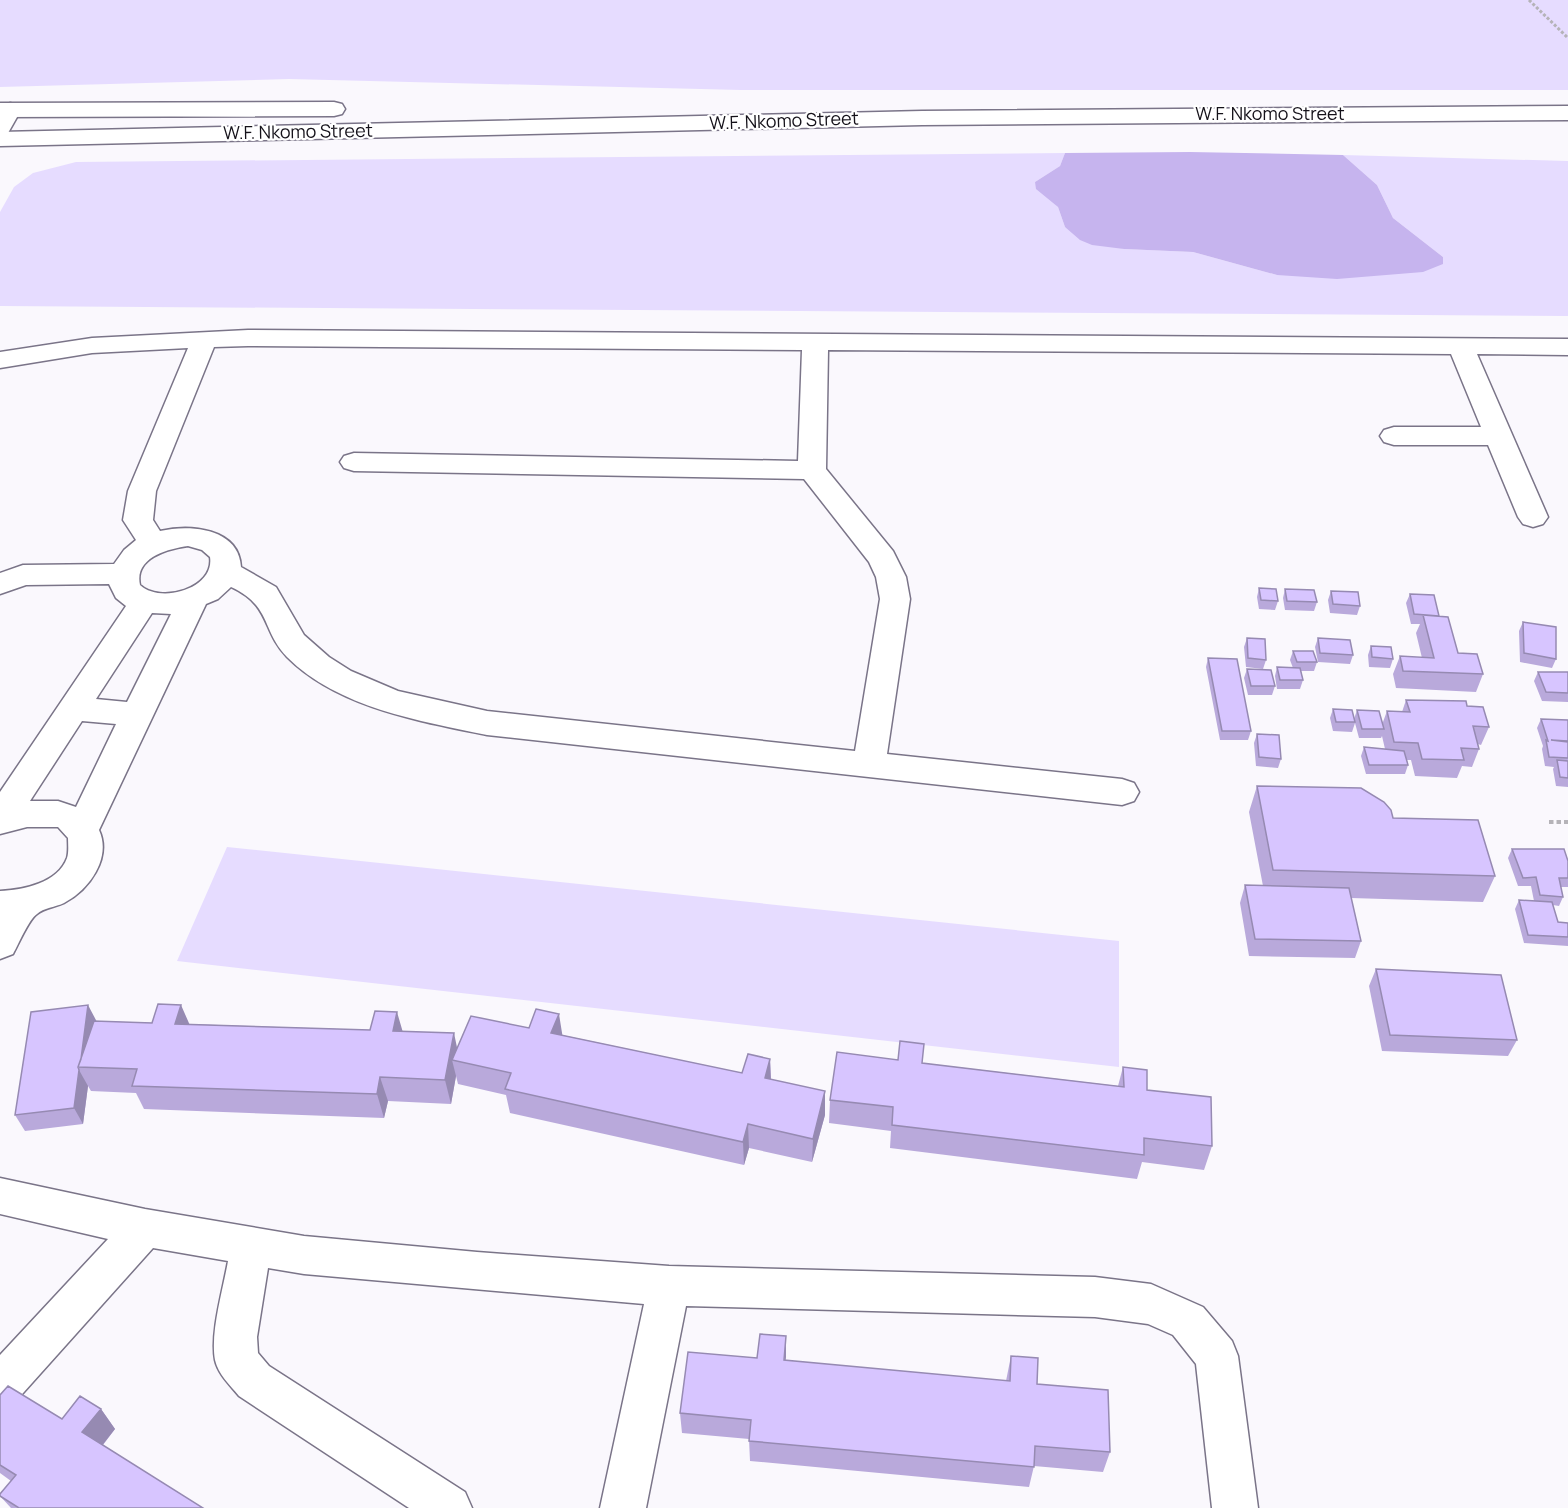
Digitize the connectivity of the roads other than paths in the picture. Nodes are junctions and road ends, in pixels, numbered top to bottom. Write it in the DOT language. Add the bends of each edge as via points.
graph roads {
  1 [pos="1568,104"];
  2 [pos="1568,113"];
  3 [pos="3,116"];
  4 [pos="0,139"];
  5 [pos="204,340"];
  6 [pos="815,344"];
  7 [pos="1461,347"];
  8 [pos="1568,347"];
  9 [pos="0,360"];
  10 [pos="1394,436"];
  11 [pos="1499,436"];
  12 [pos="354,462"];
  13 [pos="813,470"];
  14 [pos="1533,517"];
  15 [pos="153,543"];
  16 [pos="225,572"];
  17 [pos="123,574"];
  18 [pos="0,584"];
  19 [pos="193,600"];
  20 [pos="144,602"];
  21 [pos="74,708"];
  22 [pos="137,715"];
  23 [pos="869,763"];
  24 [pos="1122,792"];
  25 [pos="0,820"];
  26 [pos="82,829"];
  27 [pos="12,905"];
  28 [pos="0,944"];
  29 [pos="0,1196"];
  30 [pos="145,1228"];
  31 [pos="251,1246"];
  32 [pos="669,1286"];
  33 [pos="0,1387"];
  34 [pos="449,1508"];
  35 [pos="623,1508"];
  36 [pos="1235,1508"];
  1 -- 3 [label="street, W.F. Nkomo Street" via="362,109"];
  2 -- 4 [label="street, W.F. Nkomo Street" via="922,118"];
  5 -- 6 [label="street"];
  5 -- 9 [label="street" via="46,349"];
  5 -- 15 [label="street" via="142,491 138,520"];
  6 -- 7 [label="street"];
  6 -- 13 [label="street"];
  7 -- 8 [label="street"];
  7 -- 11 [label="street"];
  10 -- 11 [label="street"];
  11 -- 14 [label="street"];
  12 -- 13 [label="street"];
  13 -- 23 [label="street" via="882,558 891,577 895,599"];
  15 -- 16 [label="street" via="179,537 203,538 223,552 227,561"];
  15 -- 17 [label="street" via="133,557"];
  16 -- 19 [label="street" via="213,588"];
  16 -- 23 [label="street" via="267,595 296,647 325,670 366,691 418,710 487,723"];
  17 -- 18 [label="street" via="23,575"];
  17 -- 20 [label="street" via="131,595"];
  19 -- 20 [label="street"];
  19 -- 22 [label="street"];
  20 -- 21 [label="street"];
  21 -- 22 [label="street"];
  21 -- 25 [label="street"];
  22 -- 26 [label="street"];
  23 -- 24 [label="street"];
  25 -- 26 [label="street" via="28,813 56,813"];
  26 -- 27 [label="street" via="85,857 76,872 45,897"];
  27 -- 28 [label="street"];
  29 -- 30 [label="street"];
  30 -- 31 [label="street"];
  30 -- 33 [label="street"];
  31 -- 32 [label="street" via="304,1255"];
  31 -- 34 [label="street" via="236,1337 237,1360 254,1381"];
  32 -- 35 [label="street"];
  32 -- 36 [label="street" via="1095,1297 1151,1304 1188,1321 1217,1356"];
}
